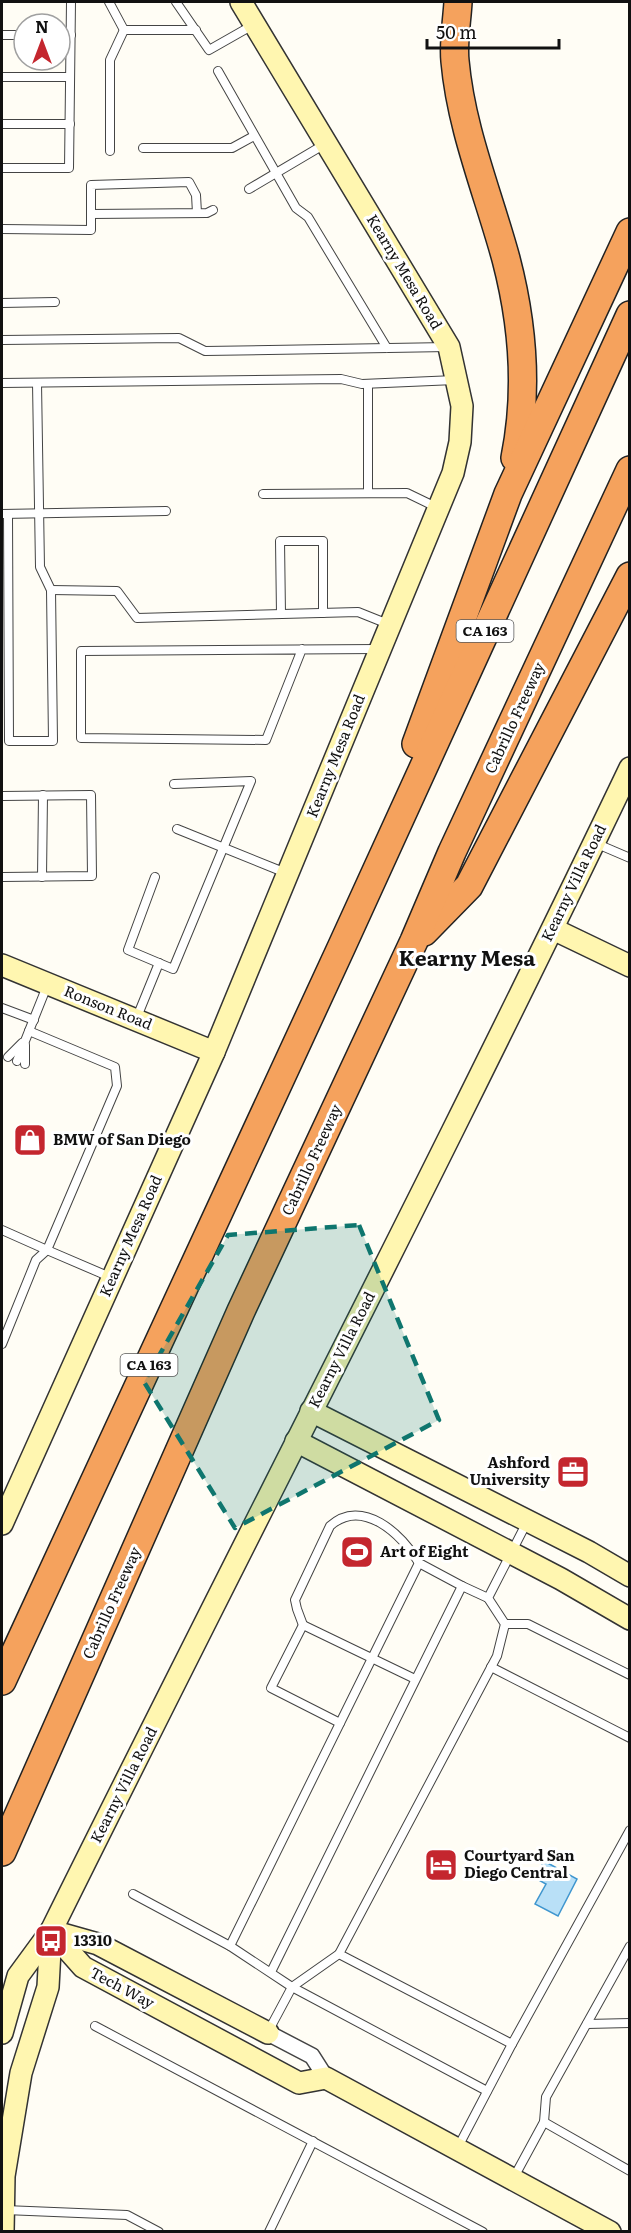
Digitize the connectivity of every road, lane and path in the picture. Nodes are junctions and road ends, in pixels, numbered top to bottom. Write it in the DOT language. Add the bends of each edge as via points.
graph roads {
  1 [pos="109,2"];
  2 [pos="176,2"];
  3 [pos="241,2"];
  4 [pos="458,2"];
  5 [pos="255,24"];
  6 [pos="124,30"];
  7 [pos="196,30"];
  8 [pos="218,71"];
  9 [pos="70,72"];
  10 [pos="2,77"];
  11 [pos="70,77"];
  12 [pos="2,124"];
  13 [pos="70,124"];
  14 [pos="254,136"];
  15 [pos="326,143"];
  16 [pos="143,148"];
  17 [pos="110,151"];
  18 [pos="2,168"];
  19 [pos="276,173"];
  20 [pos="249,189"];
  21 [pos="213,210"];
  22 [pos="197,213"];
  23 [pos="91,214"];
  24 [pos="2,229"];
  25 [pos="630,232"];
  26 [pos="55,302"];
  27 [pos="2,303"];
  28 [pos="630,315"];
  29 [pos="2,340"];
  30 [pos="449,347"];
  31 [pos="387,348"];
  32 [pos="456,380"];
  33 [pos="2,383"];
  34 [pos="37,383"];
  35 [pos="368,384"];
  36 [pos="630,470"];
  37 [pos="368,493"];
  38 [pos="263,494"];
  39 [pos="508,494"];
  40 [pos="438,508"];
  41 [pos="166,511"];
  42 [pos="39,513"];
  43 [pos="5,514"];
  44 [pos="630,576"];
  45 [pos="51,590"];
  46 [pos="323,613"];
  47 [pos="281,614"];
  48 [pos="390,625"];
  49 [pos="302,649"];
  50 [pos="380,649"];
  51 [pos="630,768"];
  52 [pos="174,784"];
  53 [pos="43,795"];
  54 [pos="2,796"];
  55 [pos="177,829"];
  56 [pos="594,843"];
  57 [pos="223,848"];
  58 [pos="626,857"];
  59 [pos="630,864"];
  60 [pos="288,873"];
  61 [pos="2,877"];
  62 [pos="42,877"];
  63 [pos="155,877"];
  64 [pos="553,929"];
  65 [pos="414,941"];
  66 [pos="341,948"];
  67 [pos="159,963"];
  68 [pos="2,965"];
  69 [pos="630,966"];
  70 [pos="48,984"];
  71 [pos="2,1008"];
  72 [pos="33,1020"];
  73 [pos="136,1020"];
  74 [pos="29,1031"];
  75 [pos="25,1040"];
  76 [pos="214,1052"];
  77 [pos="8,1057"];
  78 [pos="21,1062"];
  79 [pos="2,1230"];
  80 [pos="47,1250"];
  81 [pos="112,1278"];
  82 [pos="2,1344"];
  83 [pos="311,1411"];
  84 [pos="296,1441"];
  85 [pos="8,1496"];
  86 [pos="528,1521"];
  87 [pos="2,1524"];
  88 [pos="512,1554"];
  89 [pos="419,1563"];
  90 [pos="630,1576"];
  91 [pos="462,1586"];
  92 [pos="488,1598"];
  93 [pos="630,1619"];
  94 [pos="303,1624"];
  95 [pos="505,1624"];
  96 [pos="371,1658"];
  97 [pos="491,1667"];
  98 [pos="630,1675"];
  99 [pos="415,1679"];
  100 [pos="2,1681"];
  101 [pos="340,1723"];
  102 [pos="630,1738"];
  103 [pos="630,1830"];
  104 [pos="2,1852"];
  105 [pos="133,1894"];
  106 [pos="51,1931"];
  107 [pos="230,1946"];
  108 [pos="630,1946"];
  109 [pos="339,1954"];
  110 [pos="271,1972"];
  111 [pos="292,1987"];
  112 [pos="630,2023"];
  113 [pos="587,2024"];
  114 [pos="95,2026"];
  115 [pos="2,2033"];
  116 [pos="268,2033"];
  117 [pos="512,2044"];
  118 [pos="326,2078"];
  119 [pos="487,2091"];
  120 [pos="544,2122"];
  121 [pos="313,2141"];
  122 [pos="457,2149"];
  123 [pos="630,2171"];
  124 [pos="513,2179"];
  125 [pos="2,2209"];
  126 [pos="3,2232"];
  127 [pos="159,2232"];
  128 [pos="269,2232"];
  129 [pos="483,2232"];
  130 [pos="610,2232"];
  1 -- 6 [label="lane"];
  2 -- 7 [label="lane"];
  3 -- 5 [label="street, Kearny Mesa Road"];
  4 -- 39 [label="highway" via="455,59 464,120 506,262 522,345 520,431"];
  5 -- 7 [label="lane" via="210,50"];
  5 -- 15 [label="street, Kearny Mesa Road"];
  6 -- 7 [label="lane"];
  6 -- 17 [label="lane" via="110,60"];
  8 -- 14 [label="lane"];
  9 -- 11 [label="lane"];
  10 -- 11 [label="lane"];
  11 -- 13 [label="lane"];
  12 -- 13 [label="lane"];
  13 -- 18 [label="lane" via="69,168"];
  14 -- 16 [label="lane" via="232,147"];
  14 -- 19 [label="lane"];
  15 -- 19 [label="lane"];
  15 -- 30 [label="street, Kearny Mesa Road"];
  19 -- 20 [label="lane"];
  19 -- 31 [label="lane" via="296,208 308,217"];
  21 -- 22 [label="lane"];
  22 -- 23 [label="lane"];
  22 -- 23 [label="lane" via="196,195 189,182 91,184"];
  23 -- 24 [label="lane" via="91,230"];
  25 -- 39 [label="highway"];
  26 -- 27 [label="lane"];
  28 -- 66 [label="highway, CA 163"];
  29 -- 31 [label="lane" via="179,338 205,351"];
  30 -- 31 [label="lane"];
  30 -- 32 [label="street, Kearny Mesa Road"];
  32 -- 35 [label="lane"];
  32 -- 40 [label="street, Kearny Mesa Road" via="462,406 460,441 453,473"];
  33 -- 34 [label="lane"];
  34 -- 35 [label="lane" via="340,379"];
  34 -- 42 [label="lane"];
  35 -- 37 [label="lane"];
  36 -- 65 [label="highway, Cabrillo Freeway"];
  37 -- 38 [label="lane"];
  37 -- 40 [label="lane" via="407,493"];
  39 -- 66 [label="highway"];
  40 -- 48 [label="street, Kearny Mesa Road"];
  41 -- 42 [label="lane"];
  42 -- 43 [label="lane"];
  42 -- 45 [label="lane" via="40,567"];
  43 -- 45 [label="lane" via="9,741 53,741"];
  44 -- 65 [label="highway" via="469,886"];
  45 -- 47 [label="lane" via="117,591 137,618"];
  46 -- 47 [label="lane"];
  46 -- 47 [label="lane" via="323,541 280,541"];
  46 -- 48 [label="lane" via="358,612"];
  48 -- 50 [label="street, Kearny Mesa Road"];
  49 -- 49 [label="lane" via="81,651 81,738 266,740"];
  49 -- 50 [label="lane"];
  50 -- 60 [label="street, Kearny Mesa Road"];
  51 -- 56 [label="street, Kearny Villa Road"];
  52 -- 57 [label="lane" via="251,781"];
  53 -- 54 [label="lane"];
  53 -- 62 [label="lane"];
  53 -- 62 [label="lane" via="91,795 92,876"];
  55 -- 57 [label="lane"];
  56 -- 58 [label="lane"];
  56 -- 64 [label="street, Kearny Villa Road"];
  57 -- 60 [label="lane"];
  57 -- 67 [label="lane" via="173,969"];
  58 -- 59 [label="lane"];
  60 -- 76 [label="street, Kearny Mesa Road"];
  61 -- 62 [label="lane"];
  63 -- 67 [label="lane" via="128,950"];
  64 -- 69 [label="street"];
  64 -- 83 [label="street, Kearny Villa Road"];
  65 -- 104 [label="highway, Cabrillo Freeway" via="241,1311"];
  66 -- 100 [label="highway, CA 163"];
  67 -- 73 [label="lane"];
  68 -- 70 [label="street, Ronson Road"];
  70 -- 72 [label="lane"];
  70 -- 73 [label="street, Ronson Road"];
  71 -- 72 [label="lane"];
  72 -- 74 [label="lane"];
  73 -- 76 [label="street, Ronson Road"];
  74 -- 75 [label="lane"];
  74 -- 80 [label="lane" via="115,1067 117,1086"];
  75 -- 77 [label="lane"];
  75 -- 78 [label="lane"];
  76 -- 81 [label="street, Kearny Mesa Road"];
  79 -- 80 [label="lane"];
  80 -- 81 [label="lane"];
  80 -- 82 [label="lane" via="36,1260"];
  81 -- 85 [label="street, Kearny Mesa Road"];
  83 -- 84 [label="street, Kearny Villa Road"];
  83 -- 86 [label="street"];
  84 -- 88 [label="street"];
  84 -- 106 [label="street, Kearny Villa Road"];
  85 -- 87 [label="street, Kearny Mesa Road"];
  86 -- 88 [label="lane"];
  86 -- 90 [label="street"];
  88 -- 92 [label="lane"];
  88 -- 93 [label="street"];
  89 -- 91 [label="lane"];
  89 -- 94 [label="lane" via="410,1547 386,1525 357,1515 337,1520 330,1526 295,1600"];
  89 -- 96 [label="lane"];
  91 -- 92 [label="lane"];
  91 -- 99 [label="lane"];
  92 -- 95 [label="lane"];
  94 -- 96 [label="lane"];
  94 -- 101 [label="lane" via="271,1688"];
  95 -- 97 [label="lane"];
  95 -- 98 [label="lane" via="528,1624"];
  96 -- 99 [label="lane"];
  96 -- 101 [label="lane"];
  97 -- 102 [label="lane"];
  97 -- 109 [label="lane"];
  99 -- 110 [label="lane"];
  101 -- 107 [label="lane"];
  103 -- 117 [label="lane"];
  105 -- 107 [label="lane"];
  106 -- 115 [label="street, Kearny Villa Road" via="18,1976"];
  106 -- 116 [label="street, Tech Way" via="98,1944"];
  106 -- 118 [label="street, Tech Way" via="93,1973 299,2083"];
  106 -- 125 [label="street, Kearny Villa Road" via="48,1987 21,2073"];
  107 -- 110 [label="lane"];
  108 -- 113 [label="lane"];
  109 -- 111 [label="lane"];
  109 -- 117 [label="lane"];
  110 -- 111 [label="lane"];
  111 -- 116 [label="lane"];
  111 -- 119 [label="lane"];
  112 -- 113 [label="lane"];
  113 -- 120 [label="lane" via="546,2097"];
  114 -- 121 [label="lane"];
  116 -- 118 [label="street, Tech Way" via="312,2056"];
  117 -- 119 [label="lane"];
  118 -- 122 [label="street, Tech Way"];
  119 -- 122 [label="lane"];
  120 -- 123 [label="lane"];
  120 -- 124 [label="lane"];
  121 -- 128 [label="lane"];
  121 -- 129 [label="lane"];
  122 -- 124 [label="street, Tech Way"];
  124 -- 130 [label="street, Tech Way"];
  125 -- 126 [label="street, Kearny Villa Road"];
  125 -- 127 [label="lane" via="127,2215"];
}
